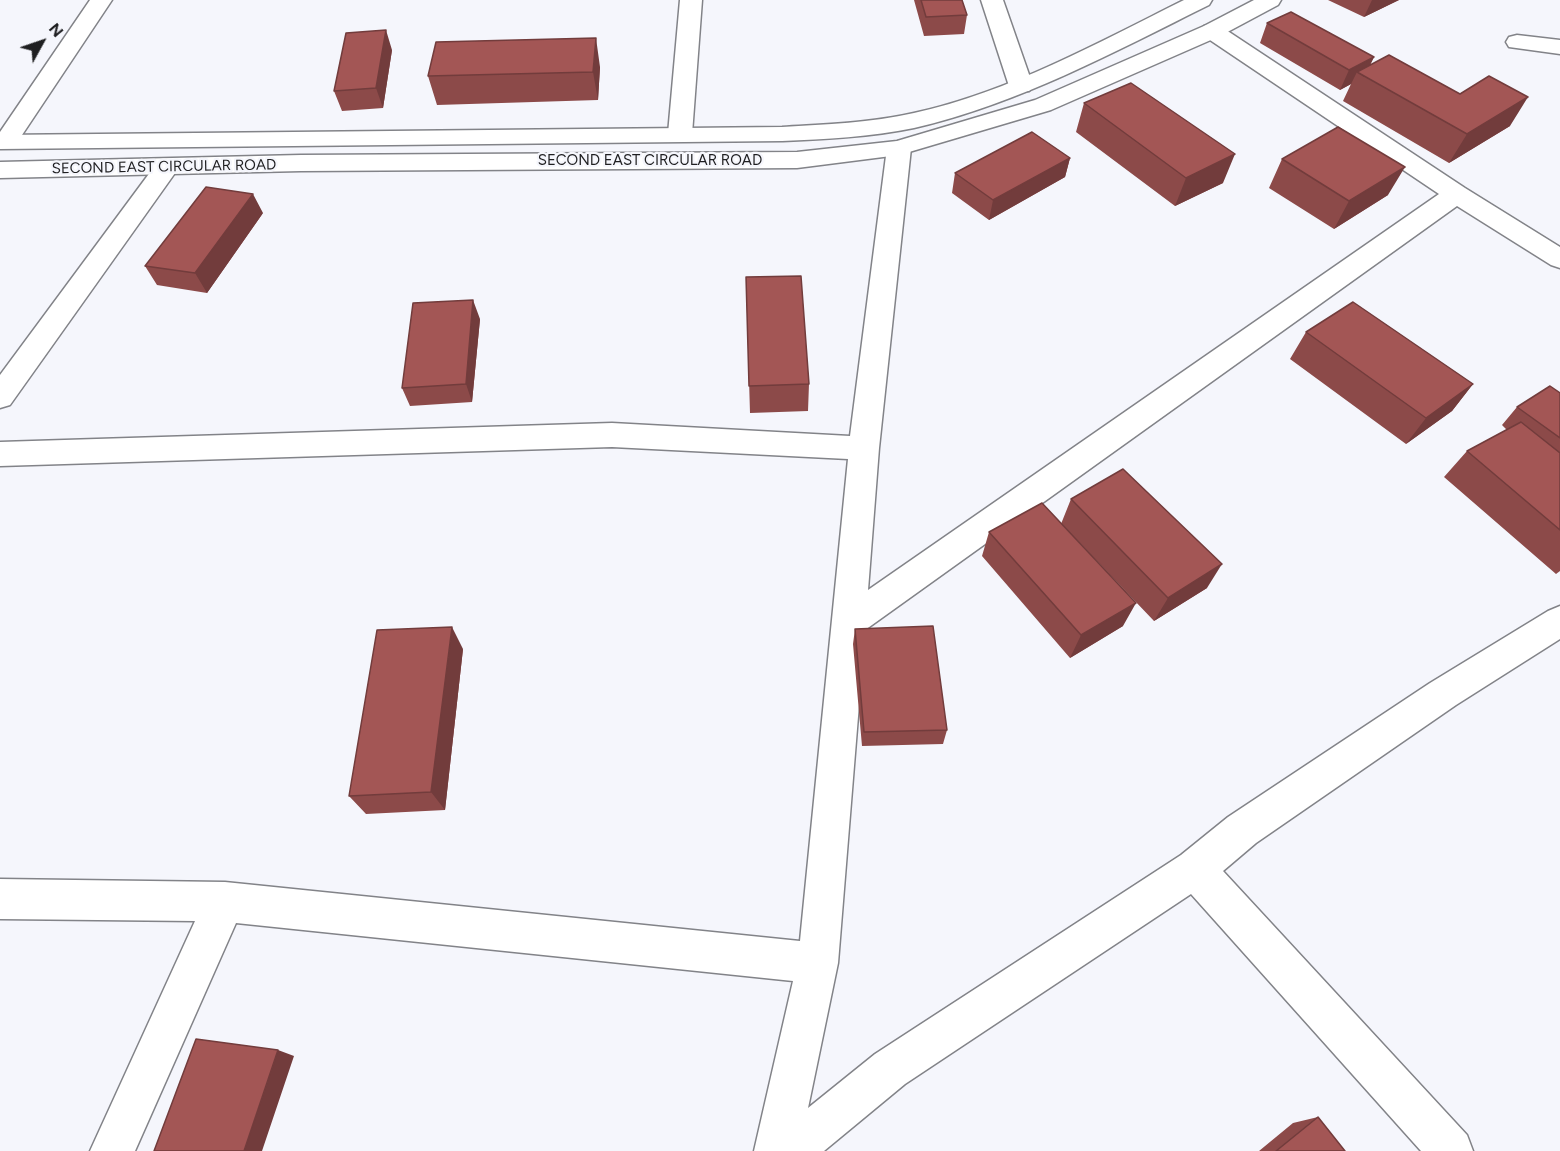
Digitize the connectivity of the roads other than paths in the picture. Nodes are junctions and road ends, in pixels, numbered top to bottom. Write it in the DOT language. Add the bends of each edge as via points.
graph roads {
  1 [pos="102,0"];
  2 [pos="691,0"];
  3 [pos="992,0"];
  4 [pos="1201,0"];
  5 [pos="1270,0"];
  6 [pos="1212,31"];
  7 [pos="1517,42"];
  8 [pos="1560,47"];
  9 [pos="1021,86"];
  10 [pos="680,134"];
  11 [pos="2,142"];
  12 [pos="899,148"];
  13 [pos="166,168"];
  14 [pos="0,170"];
  15 [pos="1456,194"];
  16 [pos="1560,259"];
  17 [pos="0,397"];
  18 [pos="864,448"];
  19 [pos="0,454"];
  20 [pos="1560,621"];
  21 [pos="849,622"];
  22 [pos="1195,869"];
  23 [pos="0,899"];
  24 [pos="225,902"];
  25 [pos="818,963"];
  26 [pos="112,1151"];
  27 [pos="776,1151"];
  28 [pos="789,1151"];
  29 [pos="1451,1151"];
  1 -- 11 [label="street"];
  2 -- 10 [label="street"];
  3 -- 9 [label="street"];
  4 -- 9 [label="street, SECOND EAST CIRCULAR ROAD"];
  5 -- 6 [label="street, SECOND EAST CIRCULAR ROAD"];
  6 -- 12 [label="street, SECOND EAST CIRCULAR ROAD" via="1042,105"];
  6 -- 15 [label="street"];
  7 -- 8 [label="street"];
  9 -- 10 [label="street, SECOND EAST CIRCULAR ROAD" via="932,117 866,129"];
  10 -- 11 [label="street, SECOND EAST CIRCULAR ROAD"];
  12 -- 13 [label="street, SECOND EAST CIRCULAR ROAD" via="797,160 301,163"];
  12 -- 18 [label="street"];
  13 -- 14 [label="street, SECOND EAST CIRCULAR ROAD"];
  13 -- 17 [label="street"];
  15 -- 16 [label="street"];
  15 -- 21 [label="street"];
  18 -- 19 [label="street" via="612,435"];
  18 -- 21 [label="street"];
  20 -- 22 [label="street" via="1443,693 1242,830"];
  21 -- 25 [label="street"];
  22 -- 28 [label="street" via="890,1068"];
  22 -- 29 [label="street"];
  23 -- 24 [label="street"];
  24 -- 25 [label="street"];
  24 -- 26 [label="street"];
  25 -- 27 [label="street"];
}
